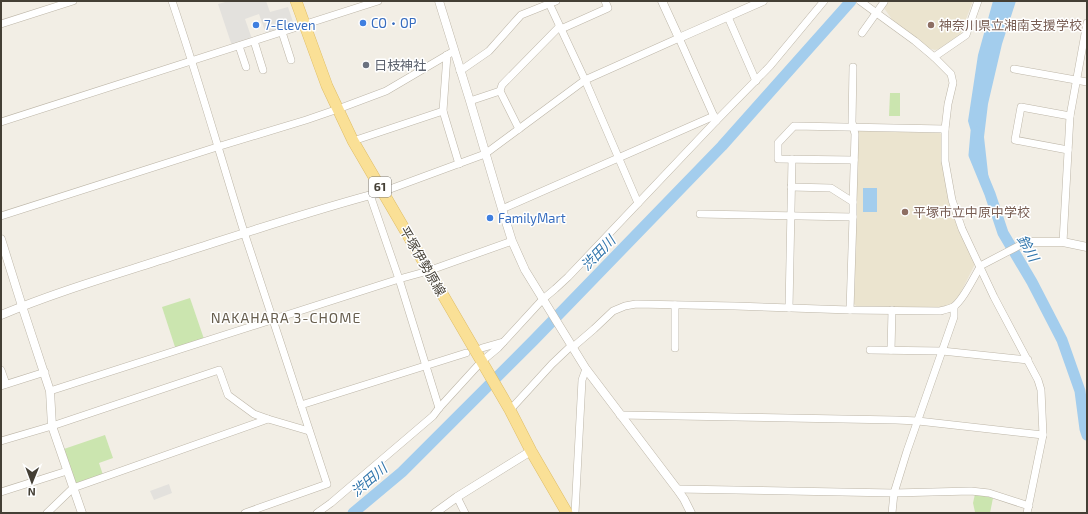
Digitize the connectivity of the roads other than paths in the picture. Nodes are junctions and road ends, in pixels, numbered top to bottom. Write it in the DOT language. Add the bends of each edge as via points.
graph roads {
  1 [pos="73,1"];
  2 [pos="172,1"];
  3 [pos="296,1"];
  4 [pos="378,1"];
  5 [pos="438,1"];
  6 [pos="605,1"];
  7 [pos="662,1"];
  8 [pos="763,1"];
  9 [pos="824,1"];
  10 [pos="860,1"];
  11 [pos="978,1"];
  12 [pos="551,2"];
  13 [pos="884,2"];
  14 [pos="876,12"];
  15 [pos="728,16"];
  16 [pos="1087,23"];
  17 [pos="1,24"];
  18 [pos="305,25"];
  19 [pos="560,28"];
  20 [pos="282,32"];
  21 [pos="862,33"];
  22 [pos="679,38"];
  23 [pos="254,41"];
  24 [pos="239,46"];
  25 [pos="451,53"];
  26 [pos="934,57"];
  27 [pos="291,60"];
  28 [pos="192,61"];
  29 [pos="246,66"];
  30 [pos="853,67"];
  31 [pos="1014,69"];
  32 [pos="263,70"];
  33 [pos="460,71"];
  34 [pos="585,80"];
  35 [pos="1076,80"];
  36 [pos="756,81"];
  37 [pos="1087,82"];
  38 [pos="500,91"];
  39 [pos="470,101"];
  40 [pos="338,109"];
  41 [pos="443,112"];
  42 [pos="1070,116"];
  43 [pos="715,118"];
  44 [pos="1,122"];
  45 [pos="520,128"];
  46 [pos="853,128"];
  47 [pos="945,129"];
  48 [pos="353,141"];
  49 [pos="218,147"];
  50 [pos="1068,150"];
  51 [pos="485,154"];
  52 [pos="618,158"];
  53 [pos="792,160"];
  54 [pos="854,160"];
  55 [pos="460,164"];
  56 [pos="791,186"];
  57 [pos="382,192"];
  58 [pos="370,195"];
  59 [pos="638,202"];
  60 [pos="853,202"];
  61 [pos="502,209"];
  62 [pos="700,214"];
  63 [pos="1,216"];
  64 [pos="791,216"];
  65 [pos="853,217"];
  66 [pos="245,233"];
  67 [pos="1,239"];
  68 [pos="512,241"];
  69 [pos="1026,242"];
  70 [pos="1063,242"];
  71 [pos="1087,247"];
  72 [pos="981,266"];
  73 [pos="428,271"];
  74 [pos="399,279"];
  75 [pos="544,300"];
  76 [pos="675,305"];
  77 [pos="22,306"];
  78 [pos="954,307"];
  79 [pos="789,308"];
  80 [pos="850,310"];
  81 [pos="892,310"];
  82 [pos="1,315"];
  83 [pos="273,319"];
  84 [pos="503,342"];
  85 [pos="571,346"];
  86 [pos="482,348"];
  87 [pos="675,348"];
  88 [pos="870,350"];
  89 [pos="891,350"];
  90 [pos="942,351"];
  91 [pos="466,353"];
  92 [pos="1028,360"];
  93 [pos="482,363"];
  94 [pos="426,365"];
  95 [pos="586,369"];
  96 [pos="1,370"];
  97 [pos="45,372"];
  98 [pos="3,385"];
  99 [pos="50,391"];
  100 [pos="301,405"];
  101 [pos="439,408"];
  102 [pos="508,408"];
  103 [pos="620,415"];
  104 [pos="268,419"];
  105 [pos="918,421"];
  106 [pos="52,426"];
  107 [pos="309,432"];
  108 [pos="1043,435"];
  109 [pos="1,441"];
  110 [pos="531,451"];
  111 [pos="67,471"];
  112 [pos="73,488"];
  113 [pos="677,489"];
  114 [pos="1,492"];
  115 [pos="894,493"];
  116 [pos="457,497"];
  117 [pos="1028,510"];
  118 [pos="47,513"];
  119 [pos="82,513"];
  120 [pos="245,513"];
  121 [pos="318,513"];
  122 [pos="435,513"];
  123 [pos="465,513"];
  124 [pos="567,513"];
  125 [pos="576,513"];
  126 [pos="691,513"];
  127 [pos="892,513"];
  1 -- 17 [label="street"];
  2 -- 28 [label="street"];
  3 -- 18 [label="main road, 平塚伊勢原線 / 61"];
  4 -- 18 [label="street"];
  5 -- 25 [label="street"];
  6 -- 19 [label="street" via="608,8"];
  7 -- 22 [label="street"];
  8 -- 15 [label="street"];
  9 -- 36 [label="street"];
  10 -- 14 [label="street"];
  11 -- 26 [label="street" via="966,35"];
  12 -- 19 [label="street"];
  12 -- 33 [label="street" via="521,15 489,51"];
  13 -- 14 [label="street"];
  14 -- 21 [label="street"];
  14 -- 26 [label="street"];
  15 -- 22 [label="street"];
  15 -- 36 [label="street"];
  16 -- 35 [label="street"];
  18 -- 20 [label="street"];
  18 -- 40 [label="main road, 平塚伊勢原線 / 61"];
  19 -- 34 [label="street"];
  19 -- 38 [label="street" via="502,85"];
  20 -- 23 [label="street"];
  20 -- 27 [label="street"];
  22 -- 34 [label="street"];
  22 -- 43 [label="street"];
  23 -- 24 [label="street"];
  23 -- 32 [label="street"];
  24 -- 28 [label="street"];
  24 -- 29 [label="street"];
  25 -- 33 [label="street"];
  25 -- 40 [label="street" via="386,91"];
  25 -- 41 [label="street"];
  26 -- 47 [label="street" via="951,74 953,83"];
  28 -- 44 [label="street"];
  28 -- 49 [label="street"];
  30 -- 46 [label="street"];
  31 -- 35 [label="street"];
  33 -- 39 [label="street"];
  34 -- 45 [label="street"];
  34 -- 52 [label="street"];
  35 -- 37 [label="street"];
  35 -- 42 [label="street"];
  36 -- 43 [label="street"];
  38 -- 39 [label="street"];
  38 -- 45 [label="street"];
  39 -- 51 [label="street"];
  40 -- 48 [label="main road, 平塚伊勢原線 / 61"];
  40 -- 49 [label="street"];
  41 -- 48 [label="street"];
  41 -- 55 [label="street"];
  42 -- 50 [label="street"];
  42 -- 50 [label="street" via="1021,107 1014,140"];
  43 -- 52 [label="street"];
  43 -- 59 [label="street"];
  45 -- 51 [label="street"];
  46 -- 47 [label="street"];
  46 -- 53 [label="street" via="794,126 778,143 778,159"];
  46 -- 54 [label="street"];
  47 -- 72 [label="street" via="945,161 952,200 962,229"];
  48 -- 57 [label="main road, 平塚伊勢原線 / 61"];
  49 -- 63 [label="street"];
  49 -- 66 [label="street"];
  50 -- 70 [label="street"];
  51 -- 55 [label="street"];
  51 -- 61 [label="street"];
  52 -- 59 [label="street"];
  52 -- 61 [label="street"];
  53 -- 54 [label="street"];
  53 -- 56 [label="street"];
  54 -- 60 [label="street"];
  55 -- 57 [label="street"];
  56 -- 60 [label="street" via="831,188"];
  56 -- 64 [label="street"];
  57 -- 58 [label="street"];
  57 -- 73 [label="main road, 平塚伊勢原線 / 61"];
  58 -- 66 [label="street"];
  58 -- 74 [label="street"];
  59 -- 75 [label="street"];
  60 -- 65 [label="street"];
  61 -- 68 [label="street"];
  62 -- 64 [label="street"];
  64 -- 65 [label="street"];
  64 -- 79 [label="street"];
  65 -- 80 [label="street"];
  66 -- 77 [label="street"];
  66 -- 83 [label="street"];
  67 -- 77 [label="street"];
  68 -- 73 [label="street"];
  68 -- 75 [label="street" via="525,270"];
  69 -- 70 [label="street"];
  69 -- 72 [label="street"];
  70 -- 71 [label="street"];
  72 -- 78 [label="street"];
  72 -- 92 [label="street" via="994,297"];
  73 -- 74 [label="street"];
  73 -- 93 [label="main road, 平塚伊勢原線 / 61"];
  74 -- 83 [label="street"];
  74 -- 94 [label="street"];
  75 -- 84 [label="street"];
  75 -- 85 [label="street"];
  76 -- 79 [label="street"];
  76 -- 85 [label="street" via="624,306 613,311"];
  76 -- 87 [label="street"];
  77 -- 82 [label="street"];
  77 -- 97 [label="street"];
  78 -- 81 [label="street" via="940,311"];
  78 -- 90 [label="street" via="954,317"];
  79 -- 80 [label="street"];
  80 -- 81 [label="street"];
  81 -- 89 [label="street"];
  83 -- 99 [label="street"];
  83 -- 100 [label="street"];
  84 -- 86 [label="street"];
  84 -- 93 [label="street"];
  85 -- 95 [label="street"];
  85 -- 102 [label="street"];
  88 -- 89 [label="street"];
  89 -- 90 [label="street"];
  90 -- 92 [label="street"];
  90 -- 105 [label="street"];
  91 -- 94 [label="street"];
  92 -- 108 [label="street" via="1041,390"];
  93 -- 101 [label="street"];
  93 -- 102 [label="main road, 平塚伊勢原線 / 61"];
  94 -- 100 [label="street"];
  94 -- 101 [label="street"];
  95 -- 103 [label="street"];
  95 -- 125 [label="street" via="582,380"];
  96 -- 98 [label="street"];
  97 -- 98 [label="street"];
  97 -- 99 [label="street"];
  99 -- 106 [label="street"];
  100 -- 107 [label="street"];
  101 -- 121 [label="street" via="433,416"];
  102 -- 110 [label="main road, 平塚伊勢原線 / 61"];
  103 -- 105 [label="street"];
  103 -- 113 [label="street"];
  104 -- 106 [label="street" via="254,414 228,395 219,370"];
  104 -- 107 [label="street"];
  104 -- 112 [label="street"];
  105 -- 108 [label="street"];
  105 -- 115 [label="street"];
  106 -- 109 [label="street"];
  106 -- 111 [label="street"];
  107 -- 120 [label="street" via="326,484"];
  108 -- 117 [label="street"];
  110 -- 116 [label="street"];
  110 -- 124 [label="main road, 平塚伊勢原線 / 61"];
  111 -- 112 [label="street"];
  111 -- 114 [label="street"];
  112 -- 118 [label="street"];
  112 -- 119 [label="street"];
  113 -- 115 [label="street"];
  113 -- 126 [label="street"];
  115 -- 117 [label="street" via="989,493"];
  115 -- 127 [label="street"];
  116 -- 122 [label="street"];
  116 -- 123 [label="street"];
}
